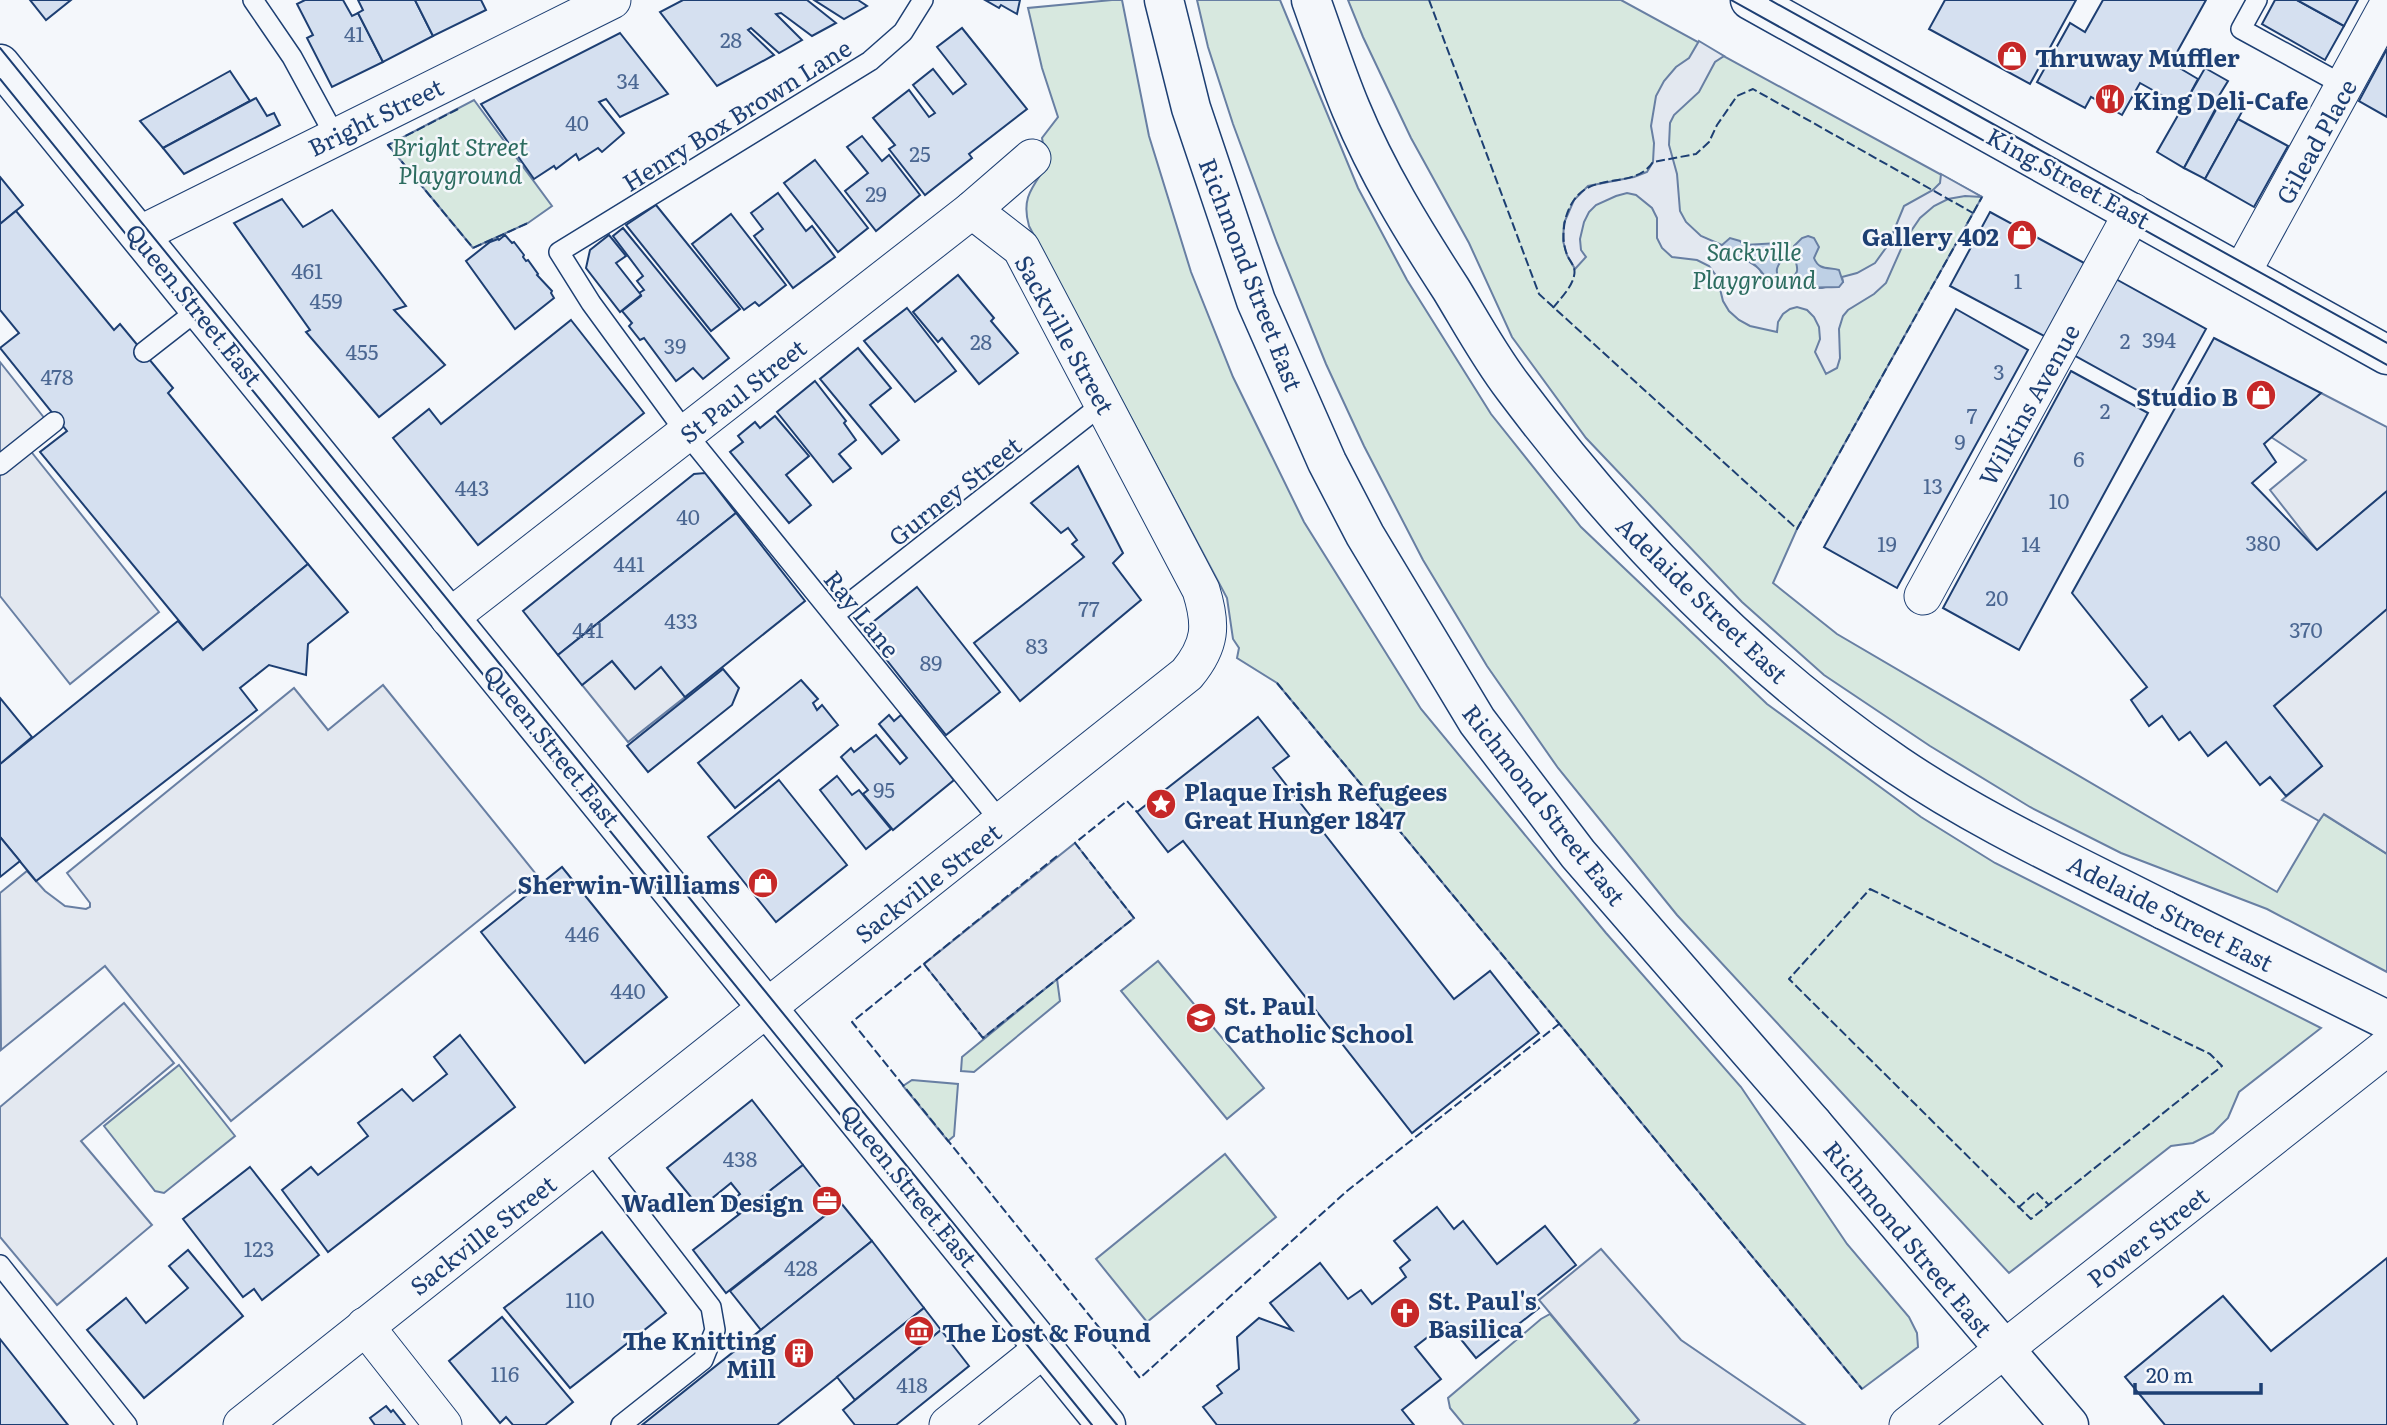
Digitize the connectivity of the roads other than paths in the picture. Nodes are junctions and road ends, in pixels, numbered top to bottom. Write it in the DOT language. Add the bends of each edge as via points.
graph roads {
  1 [pos="253,0"];
  2 [pos="612,0"];
  3 [pos="923,0"];
  4 [pos="1164,0"];
  5 [pos="1311,0"];
  6 [pos="1750,0"];
  7 [pos="2257,0"];
  8 [pos="2387,7"];
  9 [pos="0,64"];
  10 [pos="2345,86"];
  11 [pos="335,136"];
  12 [pos="1032,158"];
  13 [pos="972,209"];
  14 [pos="2133,212"];
  15 [pos="139,235"];
  16 [pos="559,252"];
  17 [pos="2241,274"];
  18 [pos="199,309"];
  19 [pos="144,352"];
  20 [pos="2387,355"];
  21 [pos="1104,404"];
  22 [pos="54,422"];
  23 [pos="686,433"];
  24 [pos="0,465"];
  25 [pos="1923,596"];
  26 [pos="834,615"];
  27 [pos="449,618"];
  28 [pos="1002,823"];
  29 [pos="766,1009"];
  30 [pos="2387,1020"];
  31 [pos="2387,1047"];
  32 [pos="589,1149"];
  33 [pos="0,1265"];
  34 [pos="365,1326"];
  35 [pos="1044,1348"];
  36 [pos="2003,1348"];
  37 [pos="127,1425"];
  38 [pos="242,1425"];
  39 [pos="443,1425"];
  40 [pos="621,1425"];
  41 [pos="948,1425"];
  42 [pos="1106,1425"];
  43 [pos="1908,1425"];
  44 [pos="2069,1425"];
  1 -- 11 [label="lane" via="292,57"];
  2 -- 11 [label="street, Bright Street"];
  3 -- 16 [label="lane, Henry Box Brown Lane" via="903,32 870,61"];
  4 -- 36 [label="main road, Richmond Street East" via="1191,108 1256,301 1365,535 1477,721 1578,853"];
  5 -- 30 [label="main road, Adelaide Street East" via="1352,111 1393,194 1511,385 1619,521 1734,636 1841,725 1965,809"];
  6 -- 14 [label="main road, King Street East"];
  7 -- 10 [label="lane" via="2241,29"];
  8 -- 10 [label="street, Gilead Place"];
  9 -- 15 [label="main road, Queen Street East"];
  10 -- 17 [label="street, Gilead Place"];
  11 -- 15 [label="street, Bright Street"];
  12 -- 13 [label="street, St Paul Street"];
  13 -- 21 [label="street, Sackville Street" via="1021,248"];
  13 -- 23 [label="street, St Paul Street"];
  14 -- 17 [label="main road, King Street East"];
  14 -- 25 [label="street, Wilkins Avenue"];
  15 -- 18 [label="main road, Queen Street East"];
  16 -- 23 [label="lane, Ray Lane"];
  17 -- 20 [label="main road, King Street East"];
  18 -- 19 [label="lane"];
  18 -- 27 [label="main road, Queen Street East"];
  21 -- 26 [label="lane, Gurney Street"];
  21 -- 28 [label="street, Sackville Street" via="1201,590 1208,631 1201,658 1187,674"];
  22 -- 24 [label="lane"];
  23 -- 26 [label="lane, Ray Lane"];
  23 -- 27 [label="street, St Paul Street"];
  26 -- 28 [label="lane, Ray Lane"];
  27 -- 29 [label="main road, Queen Street East"];
  28 -- 29 [label="street, Sackville Street"];
  29 -- 32 [label="street, Sackville Street"];
  29 -- 35 [label="main road, Queen Street East"];
  31 -- 36 [label="street, Power Street"];
  32 -- 34 [label="street, Sackville Street"];
  32 -- 40 [label="lane" via="711,1307 715,1330 703,1360"];
  33 -- 37 [label="lane"];
  34 -- 38 [label="street, Sackville Street"];
  34 -- 39 [label="street"];
  35 -- 41 [label="street"];
  35 -- 42 [label="main road, Queen Street East"];
  36 -- 43 [label="street, Power Street"];
  36 -- 44 [label="main road, Richmond Street East"];
}
